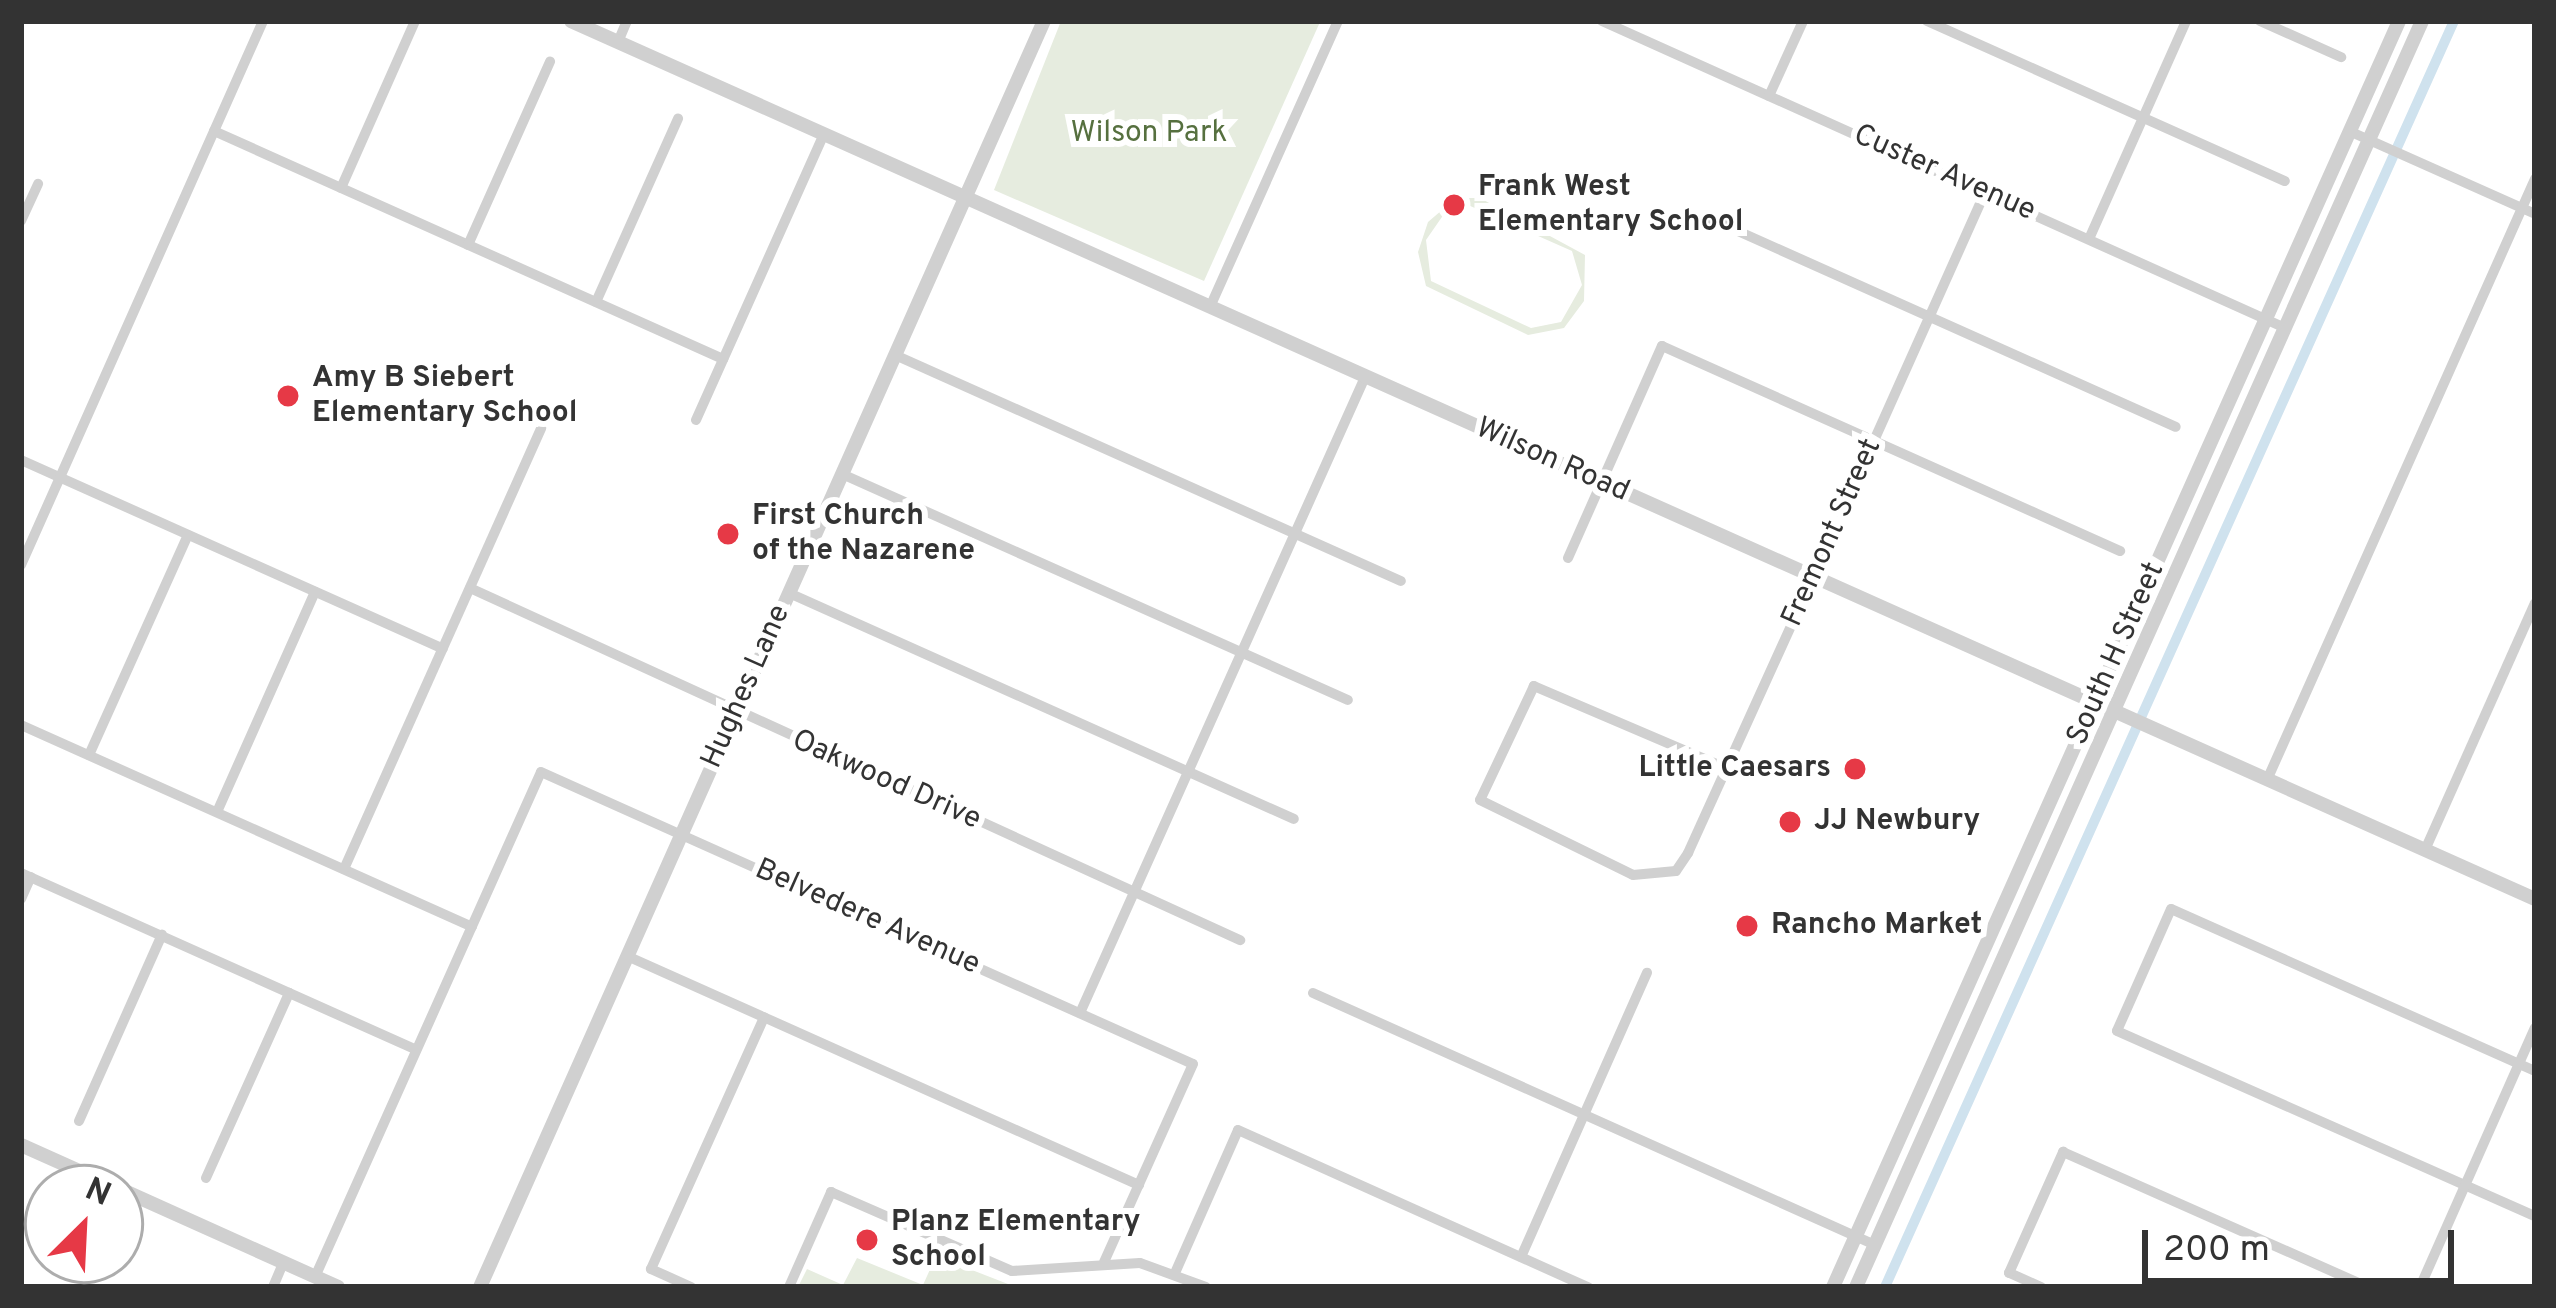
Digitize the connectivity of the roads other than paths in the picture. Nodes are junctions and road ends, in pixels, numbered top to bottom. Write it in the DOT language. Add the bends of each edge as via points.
graph roads {
  1 [pos="262,21"];
  2 [pos="416,21"];
  3 [pos="571,21"];
  4 [pos="627,21"];
  5 [pos="1044,21"];
  6 [pos="1338,21"];
  7 [pos="1602,21"];
  8 [pos="1803,21"];
  9 [pos="1927,21"];
  10 [pos="2186,21"];
  11 [pos="2260,21"];
  12 [pos="2399,21"];
  13 [pos="2422,21"];
  14 [pos="618,42"];
  15 [pos="2341,57"];
  16 [pos="550,62"];
  17 [pos="1769,96"];
  18 [pos="2143,118"];
  19 [pos="678,119"];
  20 [pos="214,131"];
  21 [pos="2349,131"];
  22 [pos="824,134"];
  23 [pos="2368,140"];
  24 [pos="2535,179"];
  25 [pos="2285,182"];
  26 [pos="38,184"];
  27 [pos="341,188"];
  28 [pos="1985,192"];
  29 [pos="965,197"];
  30 [pos="2522,208"];
  31 [pos="2535,214"];
  32 [pos="1711,219"];
  33 [pos="21,221"];
  34 [pos="2089,238"];
  35 [pos="469,245"];
  36 [pos="596,302"];
  37 [pos="1210,307"];
  38 [pos="1929,316"];
  39 [pos="2267,318"];
  40 [pos="2285,328"];
  41 [pos="895,355"];
  42 [pos="723,359"];
  43 [pos="1366,377"];
  44 [pos="696,420"];
  45 [pos="2176,427"];
  46 [pos="541,428"];
  47 [pos="1874,441"];
  48 [pos="21,460"];
  49 [pos="842,474"];
  50 [pos="60,477"];
  51 [pos="1599,482"];
  52 [pos="1295,534"];
  53 [pos="188,535"];
  54 [pos="2120,551"];
  55 [pos="1568,558"];
  56 [pos="21,565"];
  57 [pos="1813,577"];
  58 [pos="1401,581"];
  59 [pos="470,588"];
  60 [pos="315,592"];
  61 [pos="789,593"];
  62 [pos="2535,603"];
  63 [pos="443,649"];
  64 [pos="1242,653"];
  65 [pos="1348,700"];
  66 [pos="2094,702"];
  67 [pos="2114,711"];
  68 [pos="735,714"];
  69 [pos="21,724"];
  70 [pos="89,755"];
  71 [pos="1726,768"];
  72 [pos="1189,772"];
  73 [pos="2267,780"];
  74 [pos="217,812"];
  75 [pos="1294,819"];
  76 [pos="681,835"];
  77 [pos="2425,850"];
  78 [pos="344,869"];
  79 [pos="26,875"];
  80 [pos="1134,892"];
  81 [pos="21,899"];
  82 [pos="2535,899"];
  83 [pos="472,926"];
  84 [pos="161,935"];
  85 [pos="1240,940"];
  86 [pos="627,956"];
  87 [pos="1646,973"];
  88 [pos="289,993"];
  89 [pos="1312,993"];
  90 [pos="1080,1013"];
  91 [pos="764,1017"];
  92 [pos="2535,1028"];
  93 [pos="416,1050"];
  94 [pos="2519,1064"];
  95 [pos="2535,1071"];
  96 [pos="1584,1114"];
  97 [pos="79,1120"];
  98 [pos="21,1145"];
  99 [pos="63,1164"];
  100 [pos="206,1178"];
  101 [pos="1139,1184"];
  102 [pos="2465,1185"];
  103 [pos="144,1201"];
  104 [pos="2535,1216"];
  105 [pos="1856,1236"];
  106 [pos="1875,1245"];
  107 [pos="1521,1257"];
  108 [pos="1104,1262"];
  109 [pos="284,1263"];
  110 [pos="1175,1274"];
  111 [pos="314,1277"];
  112 [pos="272,1287"];
  113 [pos="338,1287"];
  114 [pos="480,1287"];
  115 [pos="691,1287"];
  116 [pos="788,1287"];
  117 [pos="1206,1287"];
  118 [pos="1588,1287"];
  119 [pos="1833,1287"];
  120 [pos="1856,1287"];
  121 [pos="2041,1287"];
  122 [pos="2368,1287"];
  123 [pos="2420,1287"];
  1 -- 20 [label="street"];
  2 -- 27 [label="street"];
  3 -- 14 [label="street, Wilson Road"];
  4 -- 14 [label="street"];
  5 -- 29 [label="street, Hughes Lane"];
  6 -- 37 [label="street"];
  7 -- 17 [label="street, Custer Avenue"];
  8 -- 17 [label="street"];
  9 -- 18 [label="street"];
  10 -- 18 [label="street"];
  11 -- 15 [label="street"];
  12 -- 21 [label="street, South H Street"];
  13 -- 23 [label="street, South H Street"];
  14 -- 22 [label="street, Wilson Road"];
  16 -- 35 [label="street"];
  17 -- 28 [label="street, Custer Avenue"];
  18 -- 25 [label="street"];
  18 -- 34 [label="street"];
  19 -- 36 [label="street"];
  20 -- 27 [label="street"];
  20 -- 50 [label="street"];
  21 -- 23 [label="street"];
  21 -- 39 [label="street, South H Street"];
  22 -- 29 [label="street, Wilson Road"];
  22 -- 42 [label="street"];
  23 -- 30 [label="street"];
  23 -- 40 [label="street, South H Street"];
  24 -- 30 [label="street"];
  26 -- 33 [label="street"];
  27 -- 35 [label="street"];
  28 -- 34 [label="street, Custer Avenue"];
  28 -- 38 [label="street, Fremont Street"];
  29 -- 37 [label="street, Wilson Road"];
  29 -- 41 [label="street, Hughes Lane"];
  30 -- 31 [label="street"];
  30 -- 73 [label="street"];
  32 -- 38 [label="street"];
  34 -- 39 [label="street, Custer Avenue"];
  35 -- 36 [label="street"];
  36 -- 42 [label="street"];
  37 -- 43 [label="street, Wilson Road"];
  38 -- 45 [label="street"];
  38 -- 47 [label="street, Fremont Street"];
  39 -- 40 [label="street, Custer Avenue"];
  39 -- 66 [label="street, South H Street"];
  40 -- 67 [label="street, South H Street"];
  41 -- 49 [label="street, Hughes Lane"];
  41 -- 52 [label="street"];
  42 -- 44 [label="street"];
  43 -- 51 [label="street, Wilson Road"];
  43 -- 52 [label="street"];
  46 -- 59 [label="street"];
  47 -- 51 [label="street" via="1662,346"];
  47 -- 54 [label="street"];
  47 -- 57 [label="street, Fremont Street"];
  48 -- 50 [label="street"];
  49 -- 61 [label="street, Hughes Lane"];
  49 -- 64 [label="street"];
  50 -- 53 [label="street"];
  50 -- 56 [label="street"];
  51 -- 55 [label="street"];
  51 -- 57 [label="street, Wilson Road"];
  52 -- 58 [label="street"];
  52 -- 64 [label="street"];
  53 -- 60 [label="street"];
  53 -- 70 [label="street"];
  57 -- 66 [label="street, Wilson Road"];
  57 -- 71 [label="street, Fremont Street"];
  59 -- 63 [label="street"];
  59 -- 68 [label="street, Oakwood Drive"];
  60 -- 63 [label="street"];
  60 -- 74 [label="street"];
  61 -- 68 [label="street, Hughes Lane"];
  61 -- 72 [label="street"];
  62 -- 77 [label="street"];
  63 -- 78 [label="street"];
  64 -- 65 [label="street"];
  64 -- 72 [label="street"];
  66 -- 67 [label="street, Wilson Road"];
  66 -- 105 [label="street, South H Street"];
  67 -- 73 [label="street, Wilson Road"];
  67 -- 106 [label="street, South H Street"];
  68 -- 76 [label="street, Hughes Lane"];
  68 -- 80 [label="street, Oakwood Drive"];
  69 -- 70 [label="street"];
  70 -- 74 [label="street"];
  71 -- 71 [label="street, Fremont Street" via="1676,871 1633,875 1483,806 1526,692 1546,688"];
  72 -- 75 [label="street"];
  72 -- 80 [label="street"];
  73 -- 77 [label="street, Wilson Road"];
  74 -- 78 [label="street"];
  76 -- 83 [label="street, Belvedere Avenue" via="541,772"];
  76 -- 86 [label="street, Hughes Lane"];
  76 -- 90 [label="street, Belvedere Avenue"];
  77 -- 82 [label="street, Wilson Road"];
  78 -- 83 [label="street"];
  79 -- 81 [label="street"];
  79 -- 84 [label="street"];
  80 -- 85 [label="street, Oakwood Drive"];
  80 -- 90 [label="street"];
  83 -- 93 [label="street"];
  84 -- 88 [label="street"];
  84 -- 97 [label="street"];
  86 -- 91 [label="street"];
  86 -- 114 [label="street, Hughes Lane"];
  87 -- 96 [label="street"];
  88 -- 93 [label="street"];
  88 -- 100 [label="street"];
  89 -- 96 [label="street"];
  90 -- 101 [label="street, Belvedere Avenue" via="1193,1064"];
  91 -- 101 [label="street"];
  91 -- 115 [label="street" via="651,1269"];
  92 -- 94 [label="street"];
  93 -- 111 [label="street"];
  94 -- 95 [label="street"];
  94 -- 102 [label="street"];
  94 -- 102 [label="street" via="2171,909 2117,1031"];
  96 -- 105 [label="street"];
  96 -- 107 [label="street"];
  98 -- 99 [label="street"];
  101 -- 108 [label="street"];
  102 -- 104 [label="street"];
  102 -- 123 [label="street"];
  103 -- 109 [label="street"];
  105 -- 106 [label="street"];
  105 -- 119 [label="street, South H Street"];
  106 -- 120 [label="street, South H Street"];
  107 -- 110 [label="street" via="1238,1130"];
  107 -- 118 [label="street"];
  108 -- 110 [label="street"];
  108 -- 116 [label="street" via="1012,1271 831,1192"];
  109 -- 111 [label="street"];
  109 -- 112 [label="street"];
  110 -- 117 [label="street"];
  111 -- 113 [label="street"];
  121 -- 122 [label="street" via="2009,1273 2063,1152"];
}
